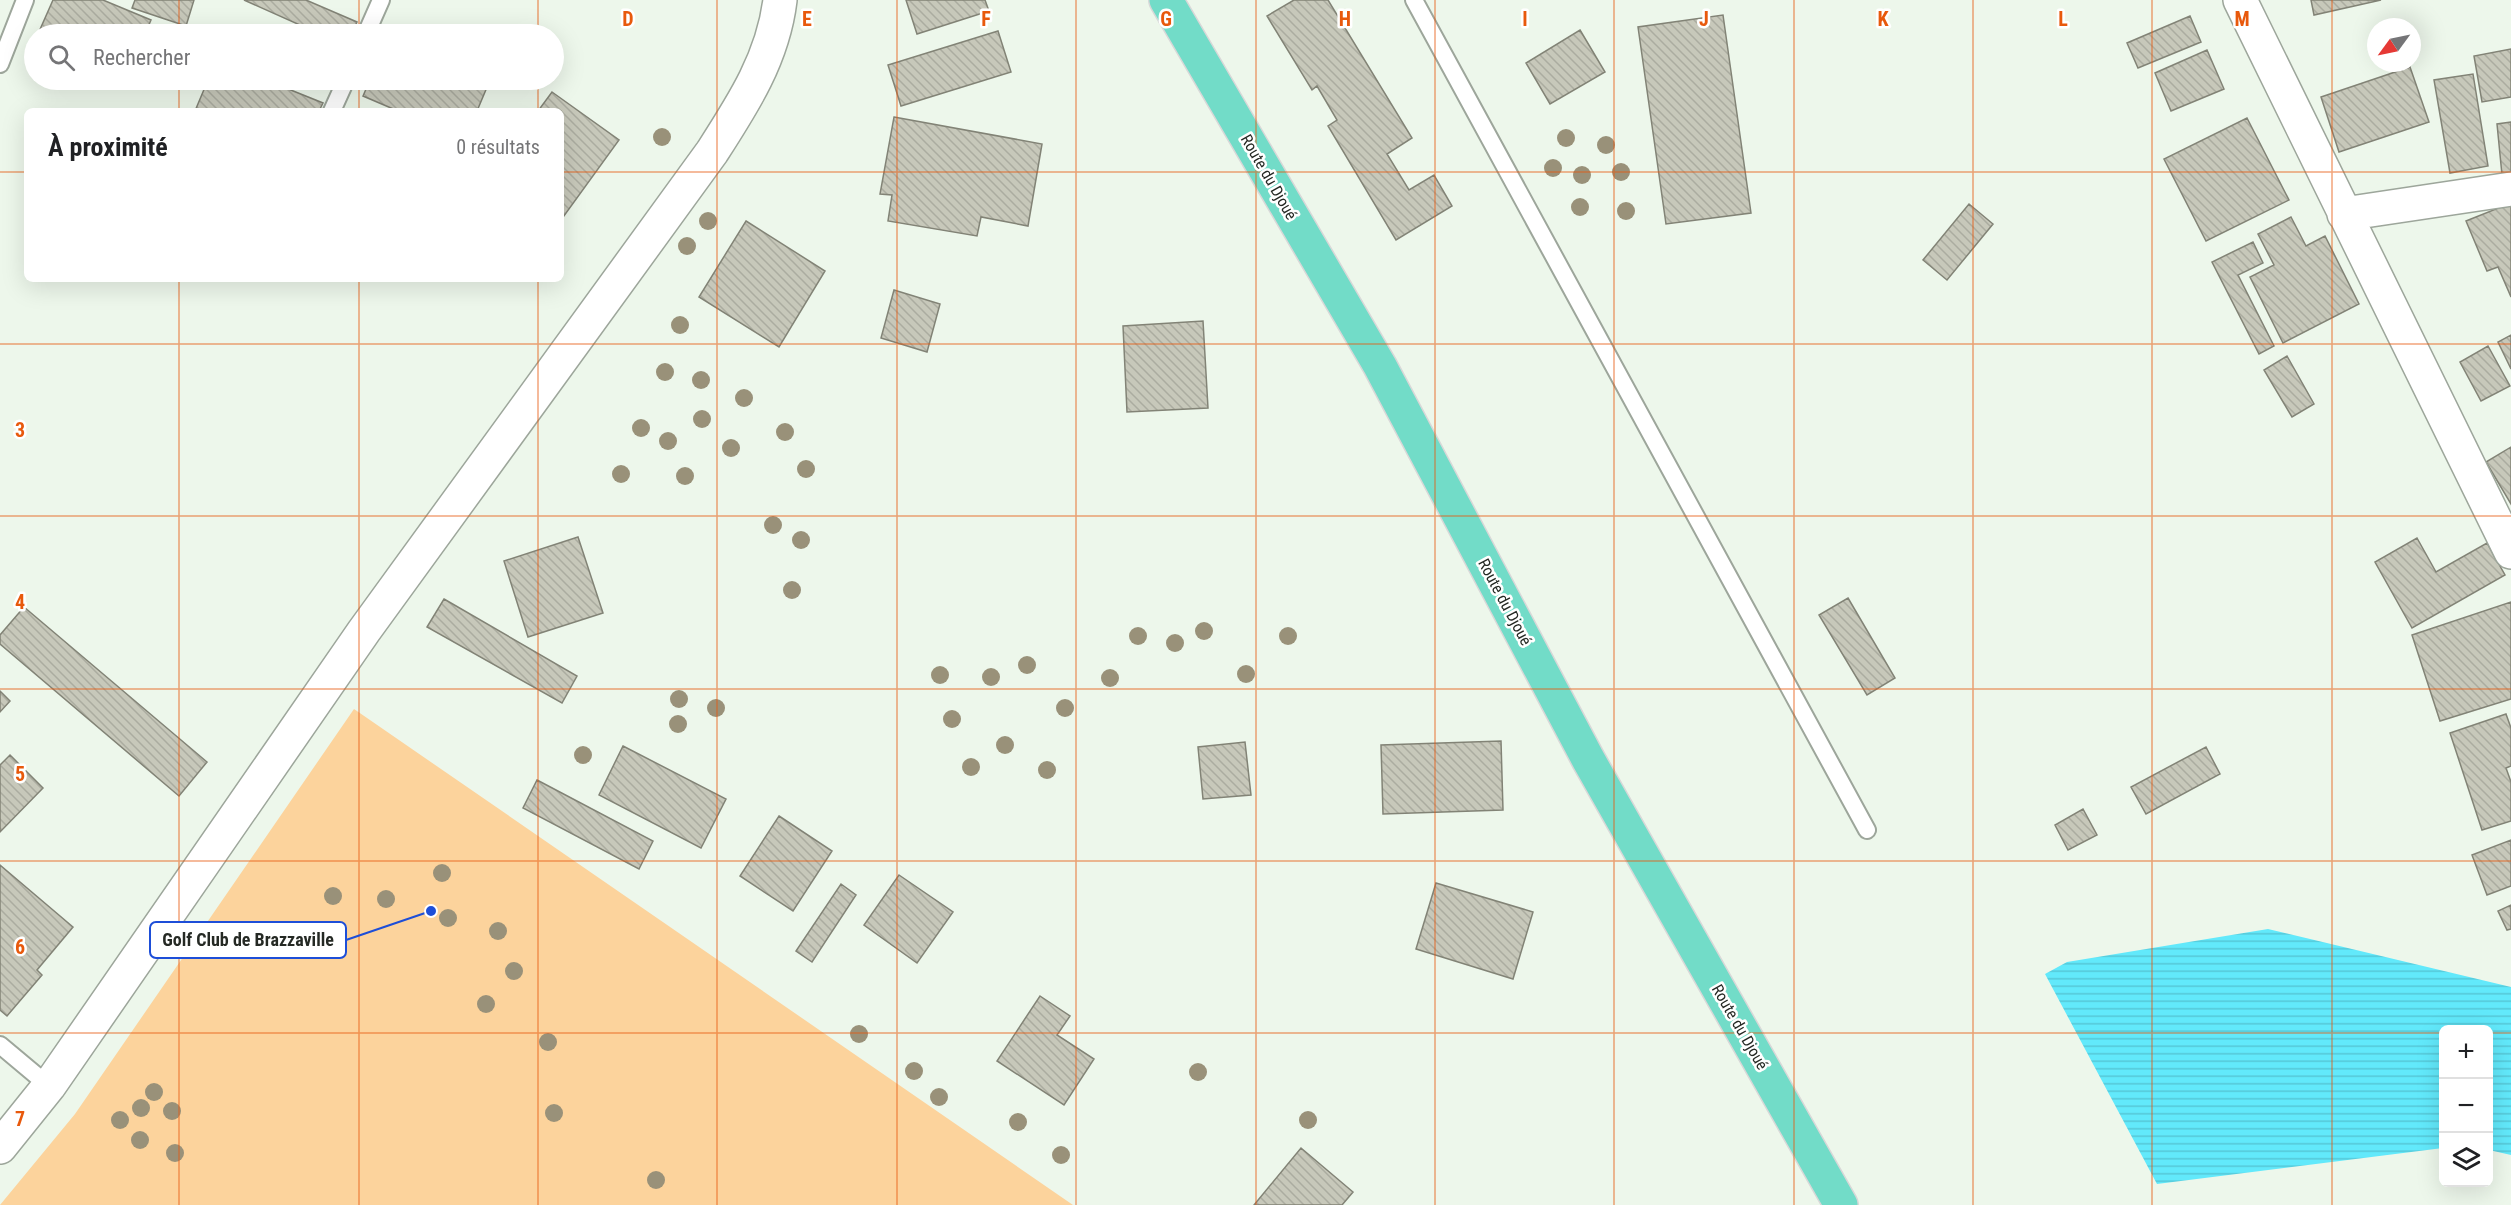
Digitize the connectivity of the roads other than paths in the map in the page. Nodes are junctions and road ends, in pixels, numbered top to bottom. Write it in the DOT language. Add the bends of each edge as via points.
graph roads {
  1 [pos="25,0"];
  2 [pos="381,0"];
  3 [pos="780,0"];
  4 [pos="1166,0"];
  5 [pos="1414,0"];
  6 [pos="2240,0"];
  7 [pos="370,24"];
  8 [pos="0,64"];
  9 [pos="341,90"];
  10 [pos="333,108"];
  11 [pos="2511,189"];
  12 [pos="2344,214"];
  13 [pos="2511,552"];
  14 [pos="1867,830"];
  15 [pos="0,1044"];
  16 [pos="49,1086"];
  17 [pos="0,1147"];
  18 [pos="1841,1205"];
  1 -- 8 [label="lane"];
  2 -- 7 [label="lane"];
  3 -- 16 [label="street" via="768,53 744,104 712,152 364,631"];
  4 -- 18 [label="main road, Route du Djoué" via="1380,366 1588,759"];
  5 -- 14 [label="lane"];
  6 -- 12 [label="street"];
  9 -- 10 [label="lane"];
  11 -- 12 [label="street"];
  12 -- 13 [label="street"];
  15 -- 16 [label="lane"];
  16 -- 17 [label="street"];
}
